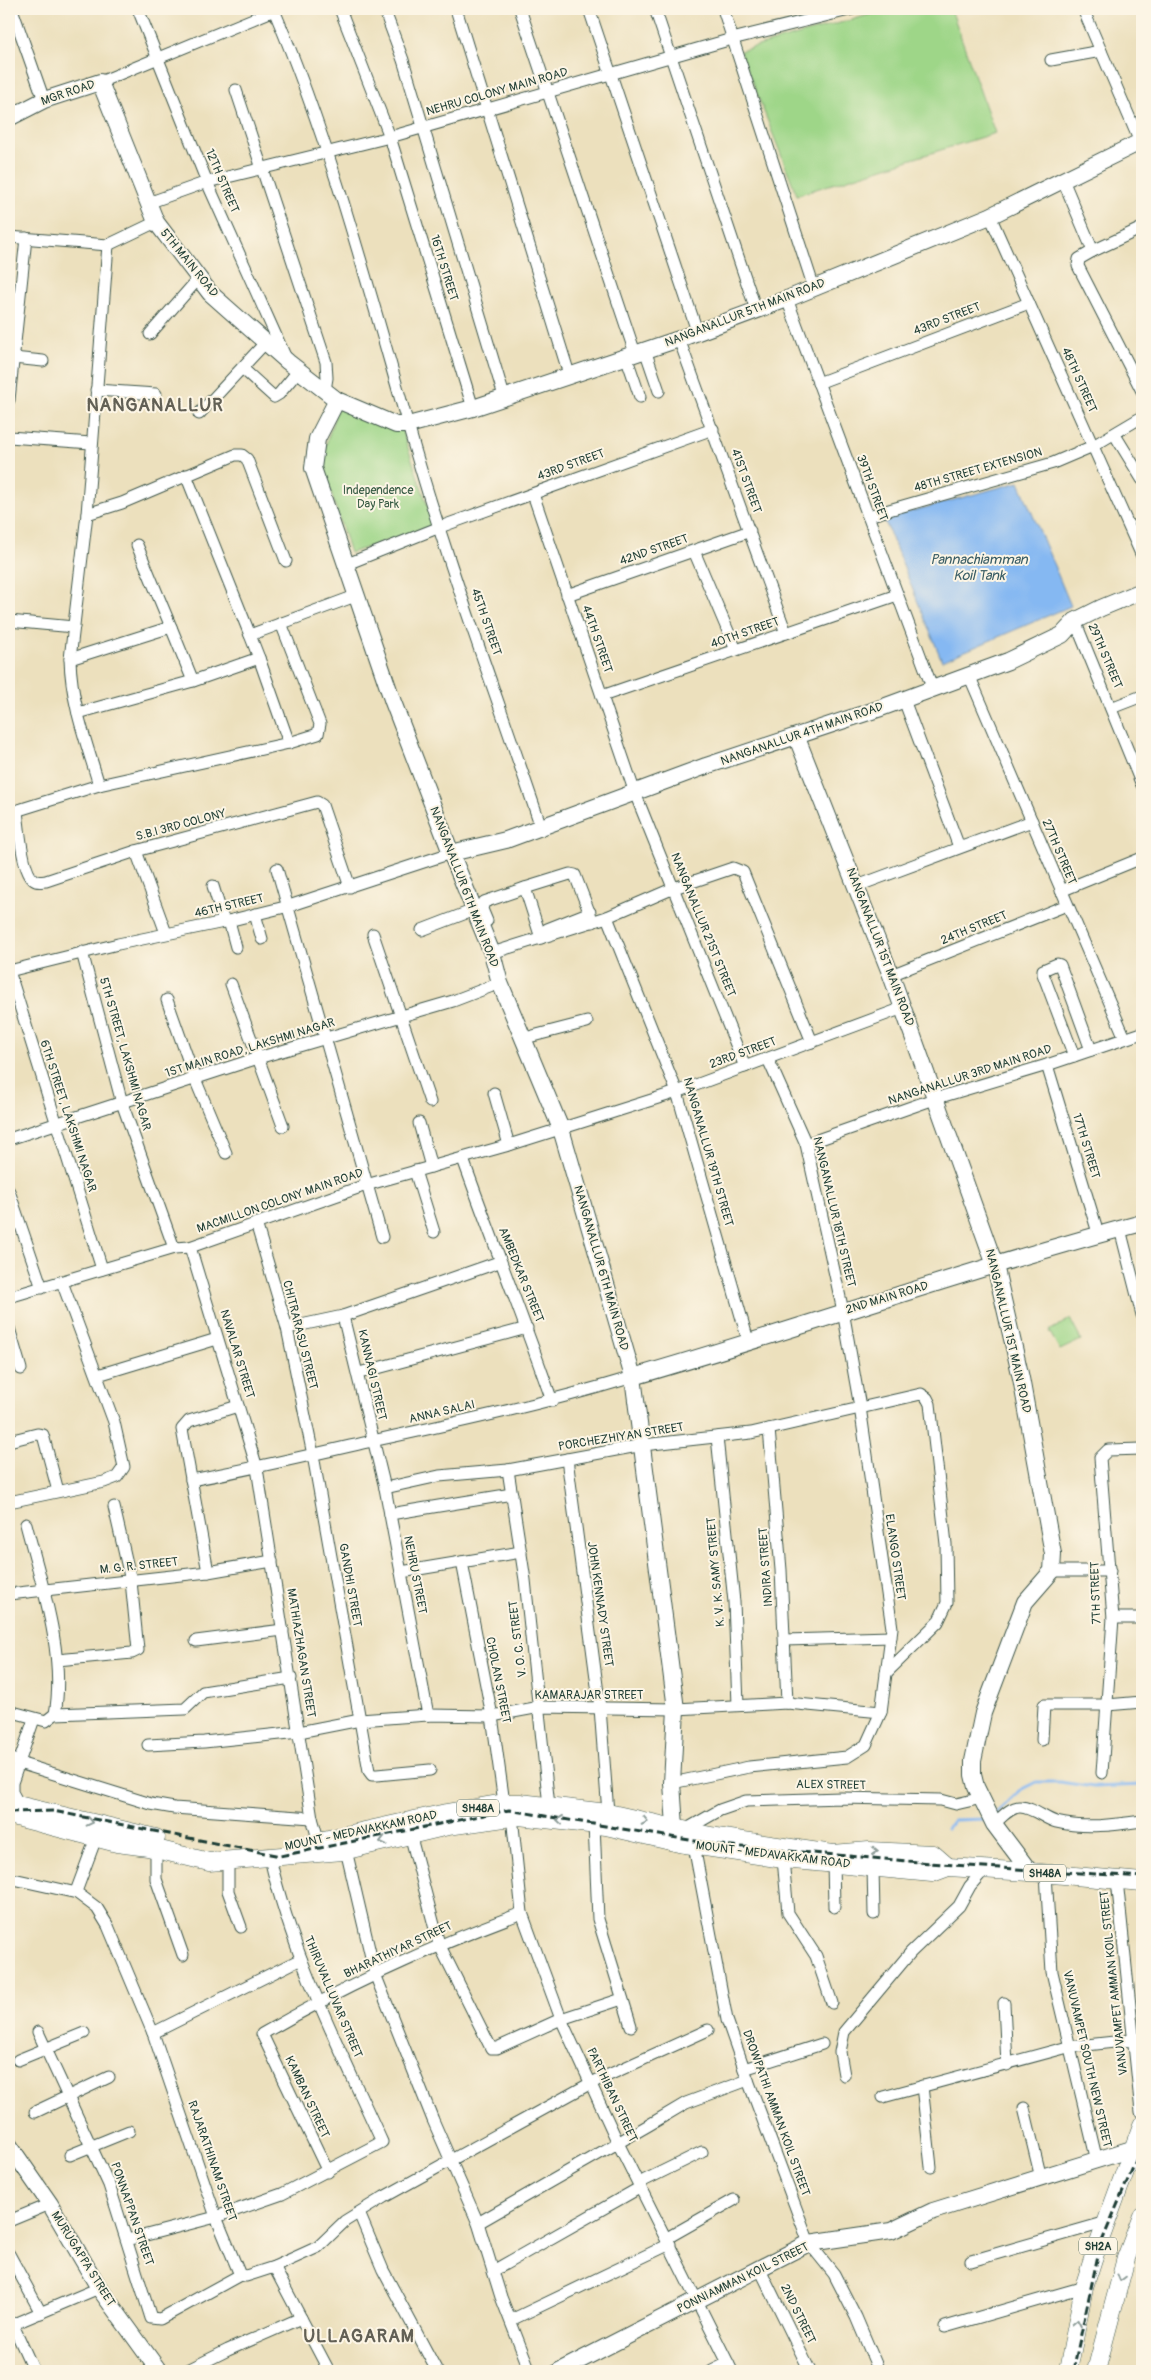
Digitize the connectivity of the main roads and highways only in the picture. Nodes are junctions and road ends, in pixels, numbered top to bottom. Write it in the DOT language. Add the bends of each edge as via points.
graph roads {
  1 [pos="12,1809"];
  2 [pos="508,1810"];
  3 [pos="601,1818"];
  4 [pos="679,1833"];
  5 [pos="331,1848"];
  6 [pos="948,1868"];
  7 [pos="1142,1882"];
  8 [pos="1142,2119"];
  9 [pos="1142,2216"];
  10 [pos="1068,2371"];
  11 [pos="1096,2371"];
  1 -- 5 [label="main road, MOUNT - MEDAVAKKAM ROAD / SH48A, one-way" via="37,1811 213,1850"];
  1 -- 5 [label="main road, MOUNT - MEDAVAKKAM ROAD / SH48A" via="96,1838 210,1862 270,1858"];
  3 -- 2 [label="main road, MOUNT - MEDAVAKKAM ROAD / SH48A, one-way"];
  2 -- 3 [label="main road, MOUNT - MEDAVAKKAM ROAD / SH48A" via="549,1806"];
  2 -- 5 [label="main road, MOUNT - MEDAVAKKAM ROAD / SH48A, one-way" via="410,1834"];
  2 -- 5 [label="main road, MOUNT - MEDAVAKKAM ROAD / SH48A" via="446,1813"];
  3 -- 4 [label="main road, MOUNT - MEDAVAKKAM ROAD / SH48A"];
  4 -- 6 [label="main road, MOUNT - MEDAVAKKAM ROAD / SH48A" via="694,1846 783,1859 932,1872"];
  4 -- 6 [label="main road, MOUNT - MEDAVAKKAM ROAD / SH48A, one-way" via="833,1854 869,1851 933,1854"];
  6 -- 7 [label="main road, MOUNT - MEDAVAKKAM ROAD / SH48A"];
  10 -- 8 [label="main road, SH2A, one-way" via="1084,2287 1135,2148"];
  9 -- 11 [label="main road, SH2A, one-way" via="1126,2258"];
}
